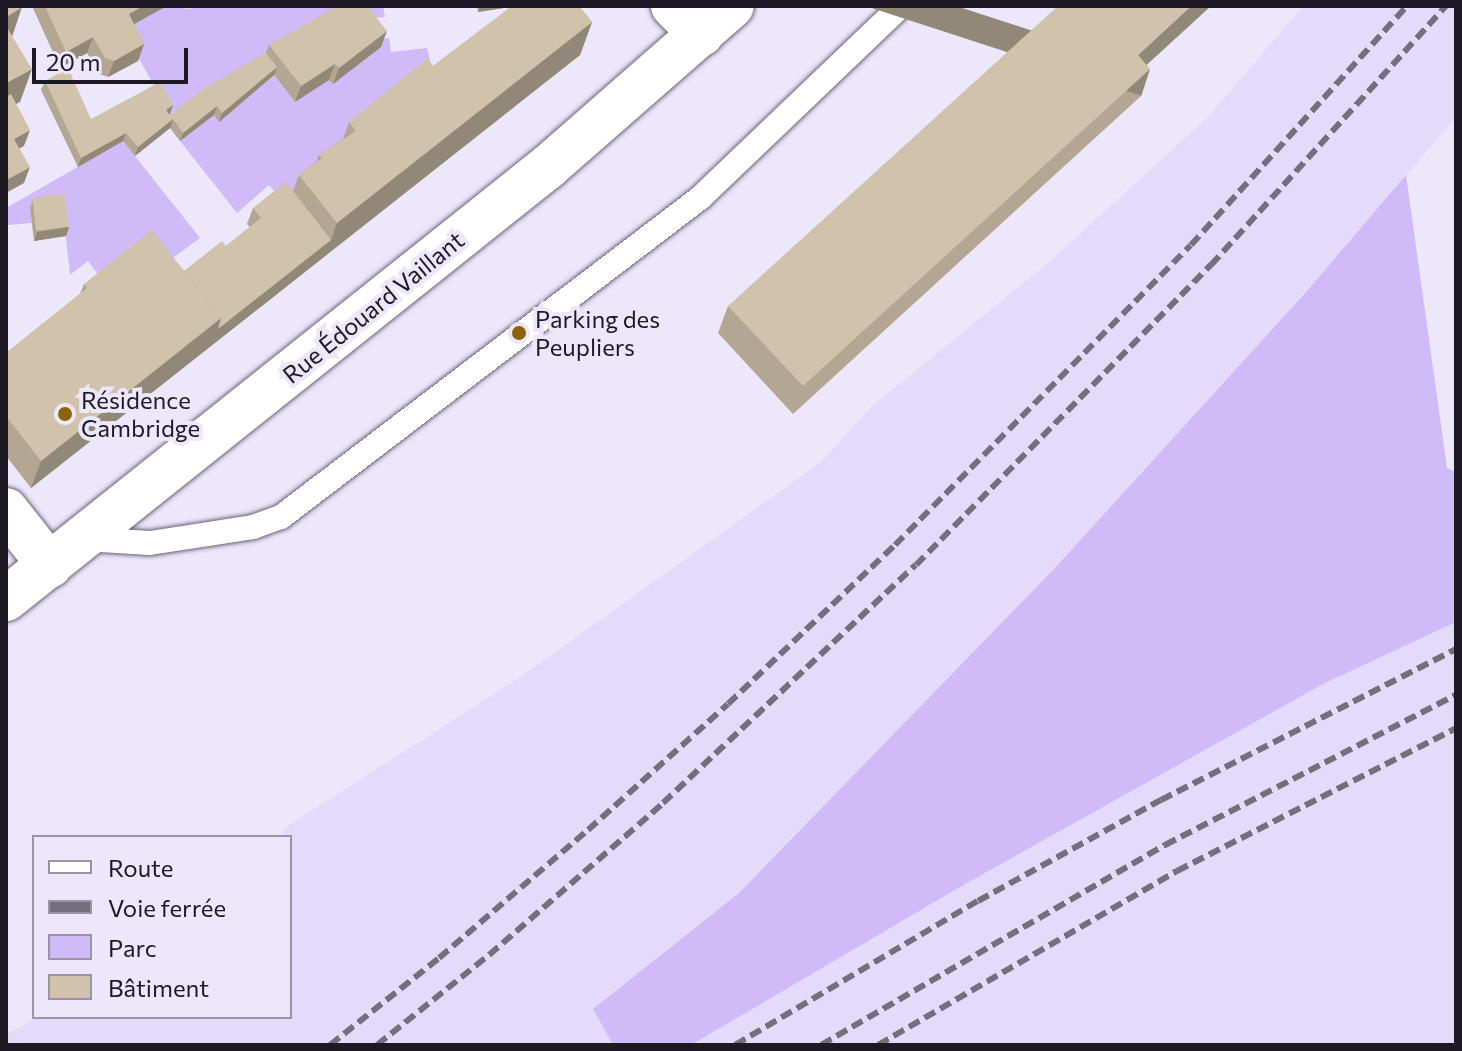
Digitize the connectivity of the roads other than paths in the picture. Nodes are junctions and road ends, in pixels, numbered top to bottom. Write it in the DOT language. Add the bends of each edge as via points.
graph roads {
  1 [pos="901,6"];
  2 [pos="702,15"];
  3 [pos="6,510"];
  4 [pos="84,539"];
  5 [pos="50,566"];
  6 [pos="6,599"];
  1 -- 4 [label="lane" via="700,198 281,517 253,527 150,543"];
  2 -- 4 [label="main road, Rue Édouard Vaillant" via="549,166"];
  3 -- 5 [label="main road"];
  4 -- 5 [label="main road, Rue Édouard Vaillant"];
  5 -- 6 [label="main road, Rue Édouard Vaillant"];
}
